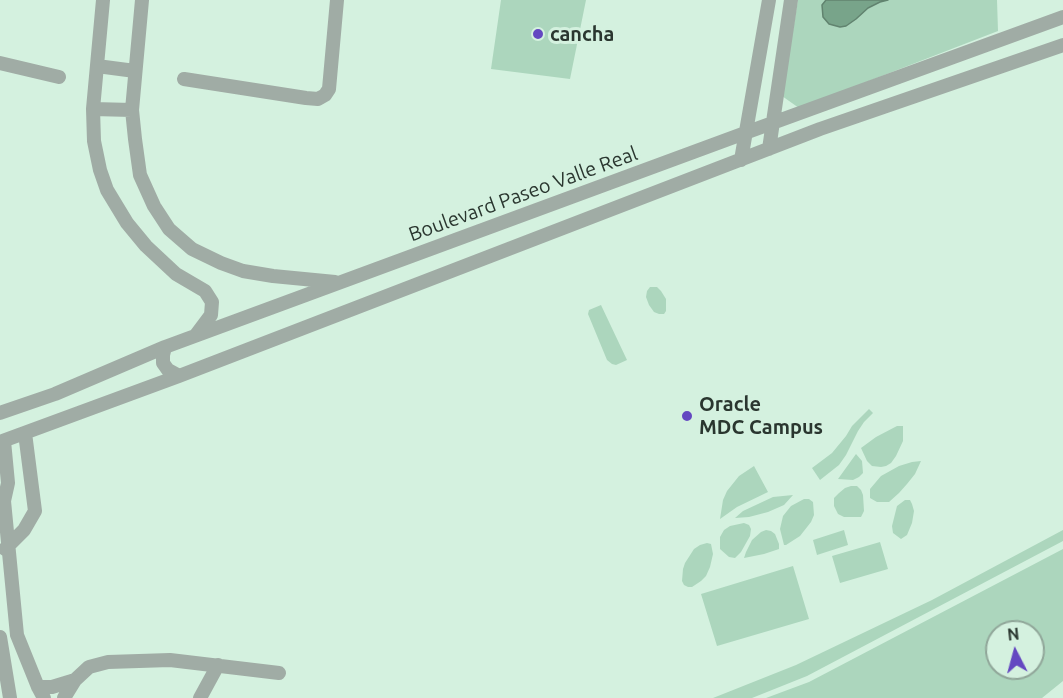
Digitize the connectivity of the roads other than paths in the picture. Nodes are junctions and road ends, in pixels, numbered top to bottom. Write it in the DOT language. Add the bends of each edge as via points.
graph roads {
  1 [pos="103,0"];
  2 [pos="142,0"];
  3 [pos="337,0"];
  4 [pos="769,0"];
  5 [pos="791,0"];
  6 [pos="1063,17"];
  7 [pos="1063,45"];
  8 [pos="0,63"];
  9 [pos="97,66"];
  10 [pos="135,71"];
  11 [pos="59,77"];
  12 [pos="184,79"];
  13 [pos="93,109"];
  14 [pos="132,110"];
  15 [pos="772,124"];
  16 [pos="745,133"];
  17 [pos="769,149"];
  18 [pos="741,160"];
  19 [pos="340,282"];
  20 [pos="196,335"];
  21 [pos="165,347"];
  22 [pos="179,376"];
  23 [pos="0,413"];
  24 [pos="25,433"];
  25 [pos="2,442"];
  26 [pos="4,550"];
  27 [pos="17,635"];
  28 [pos="0,636"];
  29 [pos="218,665"];
  30 [pos="279,674"];
  31 [pos="75,680"];
  32 [pos="41,692"];
  33 [pos="10,698"];
  34 [pos="64,698"];
  35 [pos="200,698"];
  1 -- 9 [label="street"];
  2 -- 10 [label="street"];
  3 -- 12 [label="street" via="329,89 318,99"];
  4 -- 16 [label="street"];
  5 -- 15 [label="street"];
  6 -- 15 [label="street, Boulevard Paseo Valle Real"];
  7 -- 17 [label="street"];
  8 -- 11 [label="street"];
  9 -- 10 [label="street"];
  9 -- 13 [label="street"];
  10 -- 14 [label="street"];
  13 -- 14 [label="street"];
  13 -- 20 [label="street" via="94,141 107,190 146,246 176,273 206,291 212,302 211,315"];
  14 -- 19 [label="street" via="140,175 169,229 192,249 243,271"];
  15 -- 16 [label="street, Boulevard Paseo Valle Real"];
  15 -- 17 [label="street"];
  16 -- 18 [label="street"];
  16 -- 19 [label="street, Boulevard Paseo Valle Real"];
  17 -- 18 [label="street"];
  18 -- 22 [label="street"];
  19 -- 20 [label="street, Boulevard Paseo Valle Real"];
  20 -- 21 [label="street, Boulevard Paseo Valle Real"];
  21 -- 22 [label="street" via="163,363"];
  21 -- 23 [label="street, Boulevard Paseo Valle Real"];
  22 -- 24 [label="street"];
  24 -- 25 [label="street"];
  24 -- 26 [label="street" via="35,511 24,530"];
  25 -- 26 [label="street" via="8,483"];
  26 -- 27 [label="street"];
  27 -- 28 [label="street"];
  27 -- 32 [label="street"];
  28 -- 33 [label="street"];
  29 -- 30 [label="street"];
  29 -- 31 [label="street" via="170,660 108,662 89,667"];
  29 -- 35 [label="street"];
  31 -- 32 [label="street"];
  31 -- 34 [label="street"];
}
